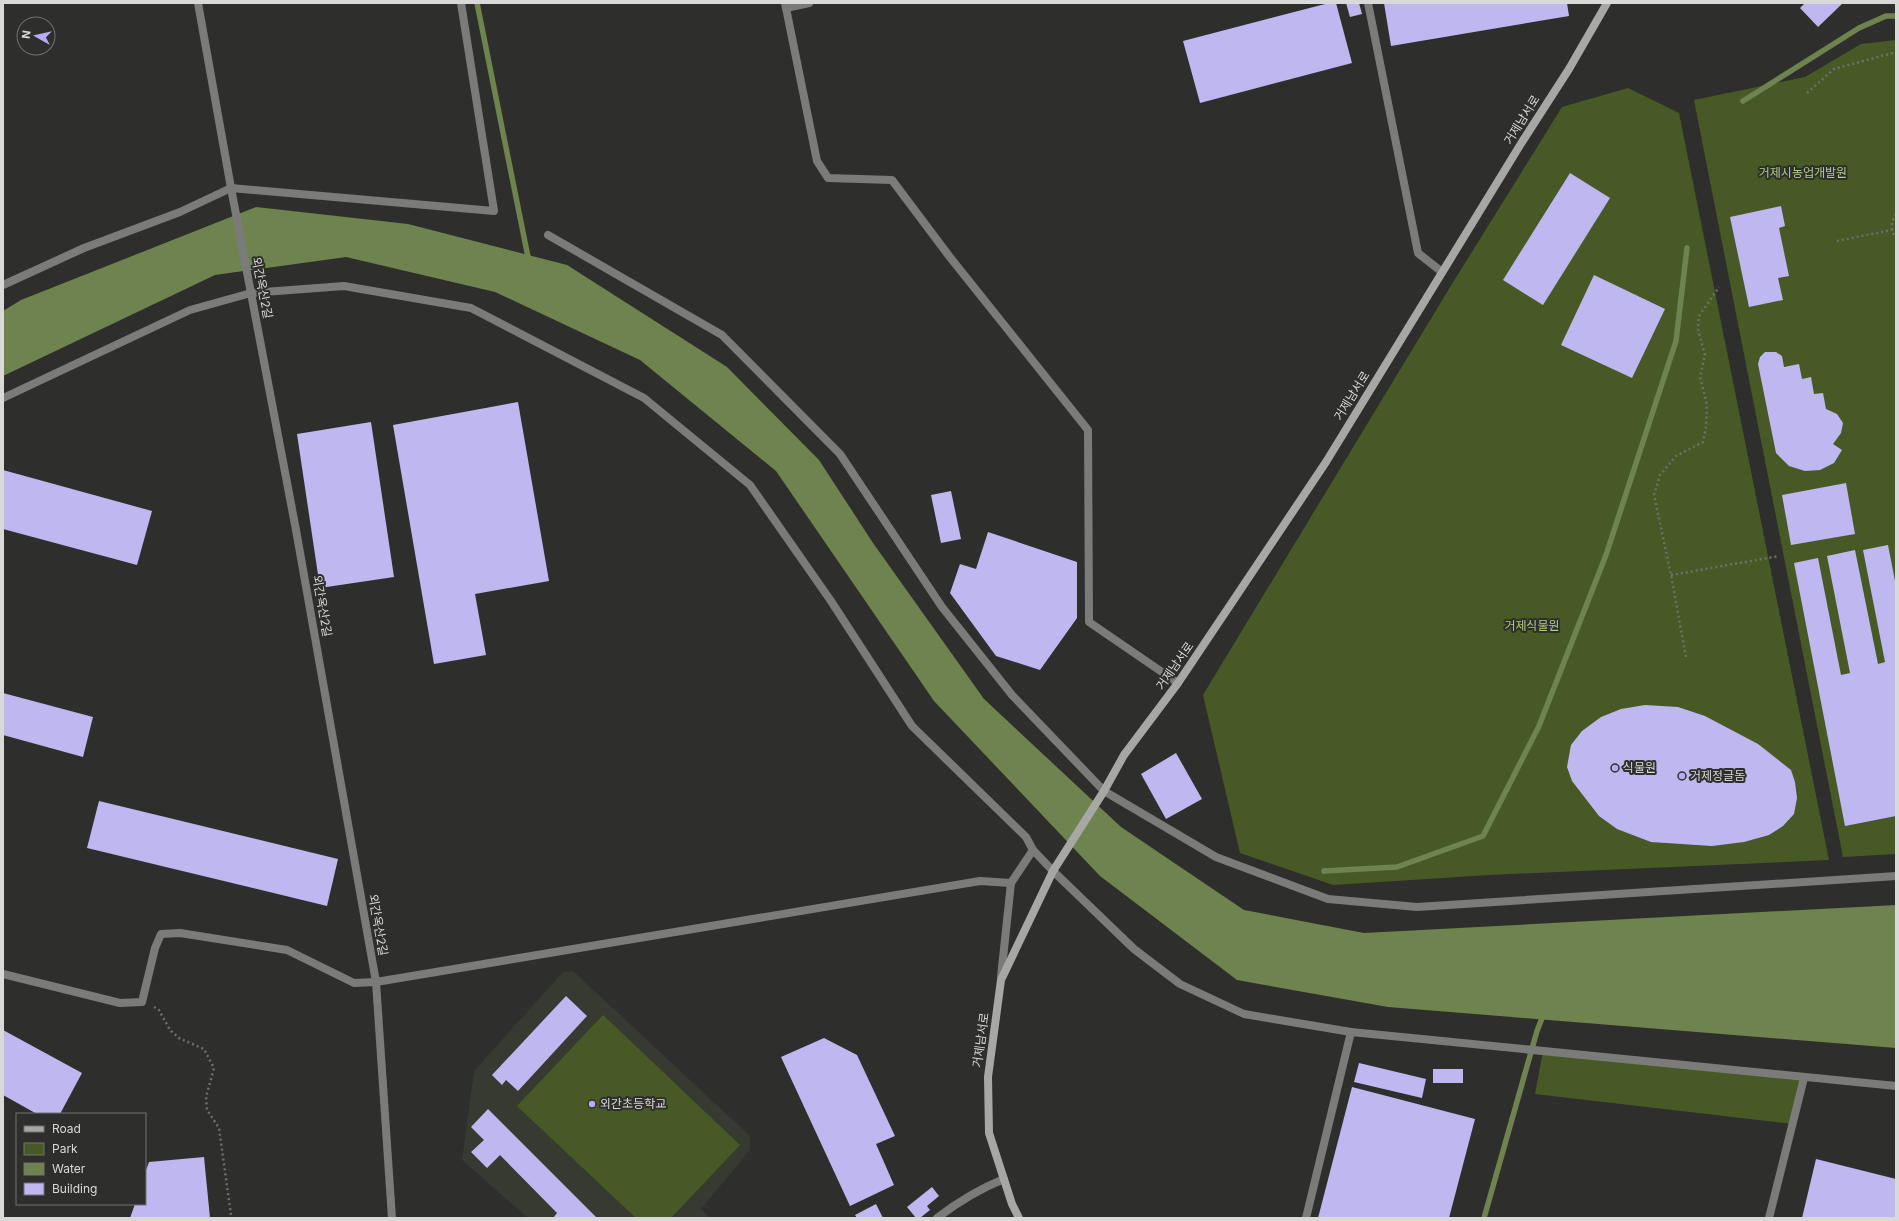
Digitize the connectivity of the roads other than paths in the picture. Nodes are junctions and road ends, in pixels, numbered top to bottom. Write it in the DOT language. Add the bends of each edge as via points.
graph roads {
  1 [pos="198,3"];
  2 [pos="461,3"];
  3 [pos="809,3"];
  4 [pos="1368,3"];
  5 [pos="1607,3"];
  6 [pos="785,5"];
  7 [pos="231,188"];
  8 [pos="548,235"];
  9 [pos="1442,272"];
  10 [pos="3,285"];
  11 [pos="251,293"];
  12 [pos="3,398"];
  13 [pos="1178,683"];
  14 [pos="1104,791"];
  15 [pos="1033,850"];
  16 [pos="1053,871"];
  17 [pos="1896,876"];
  18 [pos="1011,882"];
  19 [pos="3,974"];
  20 [pos="1001,980"];
  21 [pos="376,982"];
  22 [pos="1351,1032"];
  23 [pos="1804,1078"];
  24 [pos="1896,1086"];
  25 [pos="1004,1179"];
  26 [pos="392,1218"];
  27 [pos="937,1218"];
  28 [pos="1019,1218"];
  29 [pos="1306,1218"];
  30 [pos="1769,1218"];
  1 -- 7 [label="street, 외간옥산2길"];
  2 -- 7 [label="street" via="494,211"];
  3 -- 6 [label="street"];
  4 -- 9 [label="street" via="1418,253"];
  5 -- 9 [label="main road, 거제남서로" via="1569,69"];
  6 -- 13 [label="street" via="817,161 828,178 892,180 949,256 1088,430 1089,622"];
  7 -- 10 [label="street" via="180,212 84,248"];
  7 -- 11 [label="street, 외간옥산2길"];
  8 -- 14 [label="street" via="727,340 840,454 942,607 1012,695"];
  9 -- 13 [label="main road, 거제남서로" via="1326,462"];
  11 -- 12 [label="street" via="190,310"];
  11 -- 15 [label="street" via="344,286 471,308 644,398 750,485 831,601 912,726 1026,837"];
  11 -- 21 [label="street, 외간옥산2길"];
  13 -- 14 [label="main road, 거제남서로" via="1124,755"];
  14 -- 16 [label="main road, 거제남서로"];
  14 -- 17 [label="street" via="1216,857 1328,899 1418,906"];
  15 -- 16 [label="street"];
  15 -- 18 [label="street"];
  16 -- 20 [label="main road, 거제남서로"];
  16 -- 22 [label="street" via="1134,949 1180,984 1244,1014"];
  18 -- 20 [label="street"];
  18 -- 21 [label="street" via="980,881"];
  19 -- 21 [label="street" via="120,1003 142,1002 155,948 161,934 180,933 286,950 354,983"];
  20 -- 25 [label="main road, 거제남서로" via="988,1077 988,1119 989,1133"];
  21 -- 26 [label="street, 외간옥산2길"];
  22 -- 23 [label="street"];
  22 -- 29 [label="street"];
  23 -- 24 [label="street"];
  23 -- 30 [label="street"];
  25 -- 27 [label="street" via="956,1203"];
  25 -- 28 [label="main road, 거제남서로"];
}
